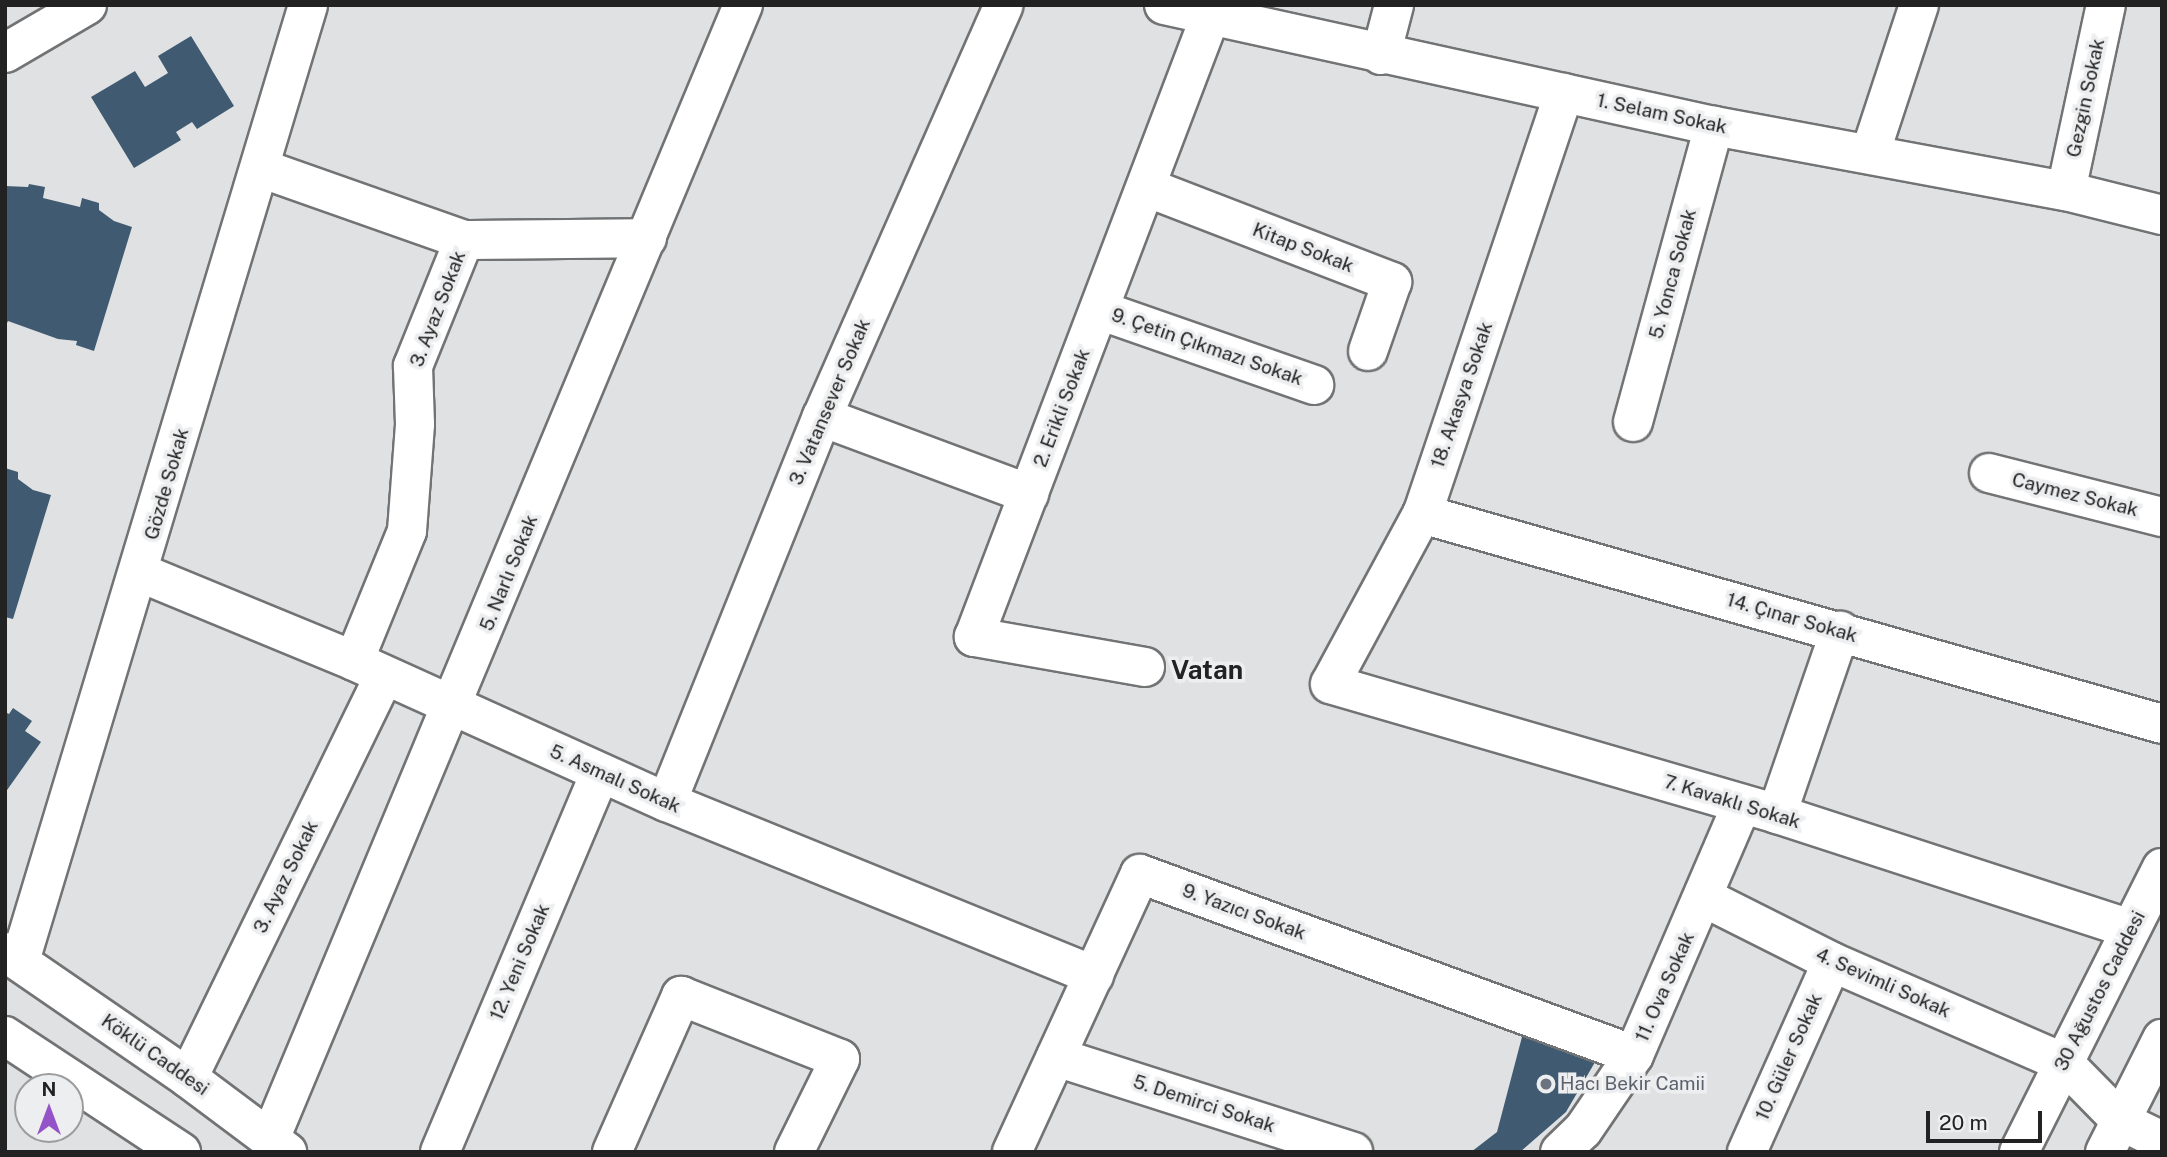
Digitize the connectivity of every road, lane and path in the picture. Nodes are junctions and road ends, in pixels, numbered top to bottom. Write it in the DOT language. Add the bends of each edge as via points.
graph roads {
  1 [pos="87,5"];
  2 [pos="308,5"];
  3 [pos="743,5"];
  4 [pos="1004,5"];
  5 [pos="1164,5"];
  6 [pos="1394,5"];
  7 [pos="1919,5"];
  8 [pos="2106,5"];
  9 [pos="1210,17"];
  10 [pos="5,53"];
  11 [pos="1381,55"];
  12 [pos="1563,93"];
  13 [pos="1714,125"];
  14 [pos="1870,154"];
  15 [pos="260,168"];
  16 [pos="1146,187"];
  17 [pos="2066,191"];
  18 [pos="2162,215"];
  19 [pos="647,238"];
  20 [pos="464,240"];
  21 [pos="1099,310"];
  22 [pos="1368,351"];
  23 [pos="1314,385"];
  24 [pos="822,417"];
  25 [pos="1633,422"];
  26 [pos="1989,473"];
  27 [pos="1029,494"];
  28 [pos="1422,514"];
  29 [pos="2162,517"];
  30 [pos="141,573"];
  31 [pos="1840,631"];
  32 [pos="1145,667"];
  33 [pos="369,669"];
  34 [pos="1331,684"];
  35 [pos="454,706"];
  36 [pos="2162,724"];
  37 [pos="600,773"];
  38 [pos="667,802"];
  39 [pos="1760,809"];
  40 [pos="2162,867"];
  41 [pos="1705,898"];
  42 [pos="2131,929"];
  43 [pos="13,957"];
  44 [pos="1832,962"];
  45 [pos="1094,975"];
  46 [pos="5,1037"];
  47 [pos="2162,1039"];
  48 [pos="1634,1055"];
  49 [pos="1056,1057"];
  50 [pos="2064,1063"];
  51 [pos="188,1078"];
  52 [pos="2113,1136"];
  53 [pos="2162,1141"];
  54 [pos="278,1145"];
  55 [pos="181,1152"];
  56 [pos="440,1152"];
  57 [pos="612,1152"];
  58 [pos="794,1152"];
  59 [pos="1012,1152"];
  60 [pos="1353,1152"];
  61 [pos="1560,1152"];
  62 [pos="1746,1152"];
  63 [pos="2019,1152"];
  1 -- 10 [label="street"];
  2 -- 15 [label="street, Gözde Sokak"];
  3 -- 19 [label="street, 5. Narlı Sokak"];
  4 -- 24 [label="street, 3. Vatansever Sokak"];
  5 -- 9 [label="street, 1. Selam Sokak"];
  6 -- 11 [label="street"];
  7 -- 14 [label="street"];
  8 -- 17 [label="street, Gezgin Sokak"];
  9 -- 11 [label="street, 1. Selam Sokak"];
  9 -- 16 [label="street, 2. Erikli Sokak"];
  11 -- 12 [label="street, 1. Selam Sokak"];
  12 -- 13 [label="street, 1. Selam Sokak"];
  12 -- 28 [label="street, 18. Akasya Sokak"];
  13 -- 14 [label="street, 1. Selam Sokak"];
  13 -- 25 [label="street, 5. Yonca Sokak"];
  14 -- 17 [label="street, 1. Selam Sokak"];
  15 -- 20 [label="street"];
  15 -- 30 [label="street, Gözde Sokak"];
  16 -- 21 [label="street, 2. Erikli Sokak"];
  16 -- 22 [label="street, Kitap Sokak" via="1392,282"];
  17 -- 18 [label="street, 1. Selam Sokak"];
  19 -- 20 [label="street"];
  19 -- 35 [label="street, 5. Narlı Sokak"];
  20 -- 33 [label="street, 3. Ayaz Sokak" via="413,366 415,424 407,531"];
  21 -- 23 [label="street, 9. Çetin Çıkmazı Sokak"];
  21 -- 27 [label="street, 2. Erikli Sokak"];
  24 -- 27 [label="street"];
  24 -- 38 [label="street, 3. Vatansever Sokak"];
  26 -- 29 [label="street, Caymez Sokak"];
  27 -- 32 [label="street, 2. Erikli Sokak" via="974,637"];
  28 -- 31 [label="street, 14. Çınar Sokak"];
  28 -- 34 [label="street, 18. Akasya Sokak"];
  30 -- 33 [label="street, 5. Asmalı Sokak"];
  30 -- 43 [label="street, Gözde Sokak"];
  31 -- 36 [label="street, 14. Çınar Sokak"];
  31 -- 39 [label="street, 11. Ova Sokak"];
  33 -- 35 [label="street, 5. Asmalı Sokak"];
  33 -- 51 [label="street, 3. Ayaz Sokak"];
  34 -- 39 [label="street, 7. Kavaklı Sokak"];
  35 -- 37 [label="street, 5. Asmalı Sokak"];
  35 -- 54 [label="street, 5. Narlı Sokak"];
  37 -- 38 [label="street, 5. Asmalı Sokak"];
  37 -- 56 [label="street, 12. Yeni Sokak"];
  38 -- 45 [label="street, 5. Asmalı Sokak"];
  39 -- 41 [label="street, 11. Ova Sokak"];
  39 -- 42 [label="street, 7. Kavaklı Sokak"];
  40 -- 42 [label="street, 30 Ağustos Caddesi"];
  41 -- 44 [label="street, 4. Sevimli Sokak"];
  41 -- 48 [label="street, 11. Ova Sokak"];
  42 -- 50 [label="street, 30 Ağustos Caddesi"];
  43 -- 51 [label="street, Köklü Caddesi"];
  44 -- 50 [label="street, 4. Sevimli Sokak"];
  44 -- 62 [label="street, 10. Güler Sokak"];
  45 -- 48 [label="street, 9. Yazıcı Sokak" via="1140,874"];
  45 -- 49 [label="street, 9. Yazıcı Sokak"];
  46 -- 55 [label="street"];
  47 -- 52 [label="street"];
  48 -- 61 [label="street, 11. Ova Sokak" via="1583,1130"];
  49 -- 59 [label="street, 9. Yazıcı Sokak"];
  49 -- 60 [label="street, 5. Demirci Sokak"];
  50 -- 52 [label="street"];
  50 -- 63 [label="street, 30 Ağustos Caddesi"];
  51 -- 54 [label="street, Köklü Caddesi"];
  52 -- 53 [label="street"];
  57 -- 58 [label="street" via="681,996 840,1059"];
}
